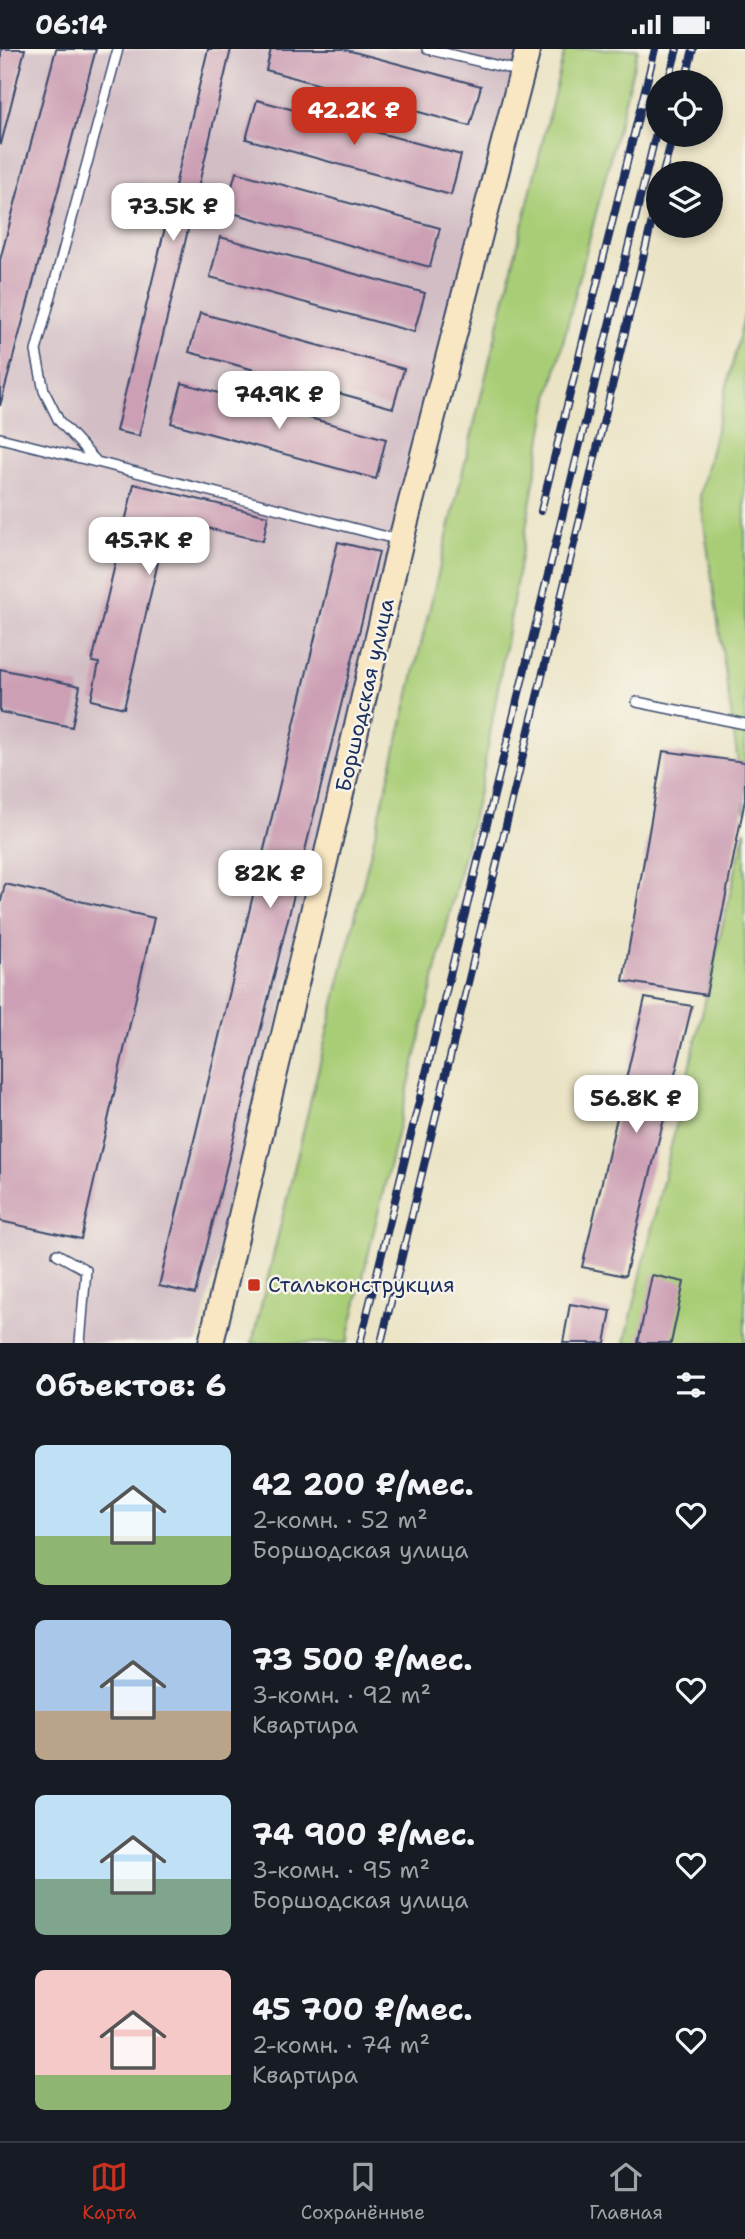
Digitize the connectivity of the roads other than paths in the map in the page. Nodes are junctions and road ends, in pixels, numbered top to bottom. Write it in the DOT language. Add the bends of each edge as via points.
graph roads {
  1 [pos="118,49"];
  2 [pos="426,49"];
  3 [pos="525,60"];
  4 [pos="0,438"];
  5 [pos="97,462"];
  6 [pos="401,540"];
  7 [pos="637,702"];
  8 [pos="745,724"];
  9 [pos="57,1254"];
  10 [pos="80,1343"];
  11 [pos="211,1343"];
  1 -- 5 [label="lane" via="36,351 44,391 58,421"];
  2 -- 3 [label="lane"];
  3 -- 6 [label="street, Боршодская улица"];
  4 -- 5 [label="lane"];
  5 -- 6 [label="lane"];
  6 -- 11 [label="street, Боршодская улица"];
  7 -- 8 [label="lane"];
  9 -- 10 [label="lane" via="86,1270"];
}
